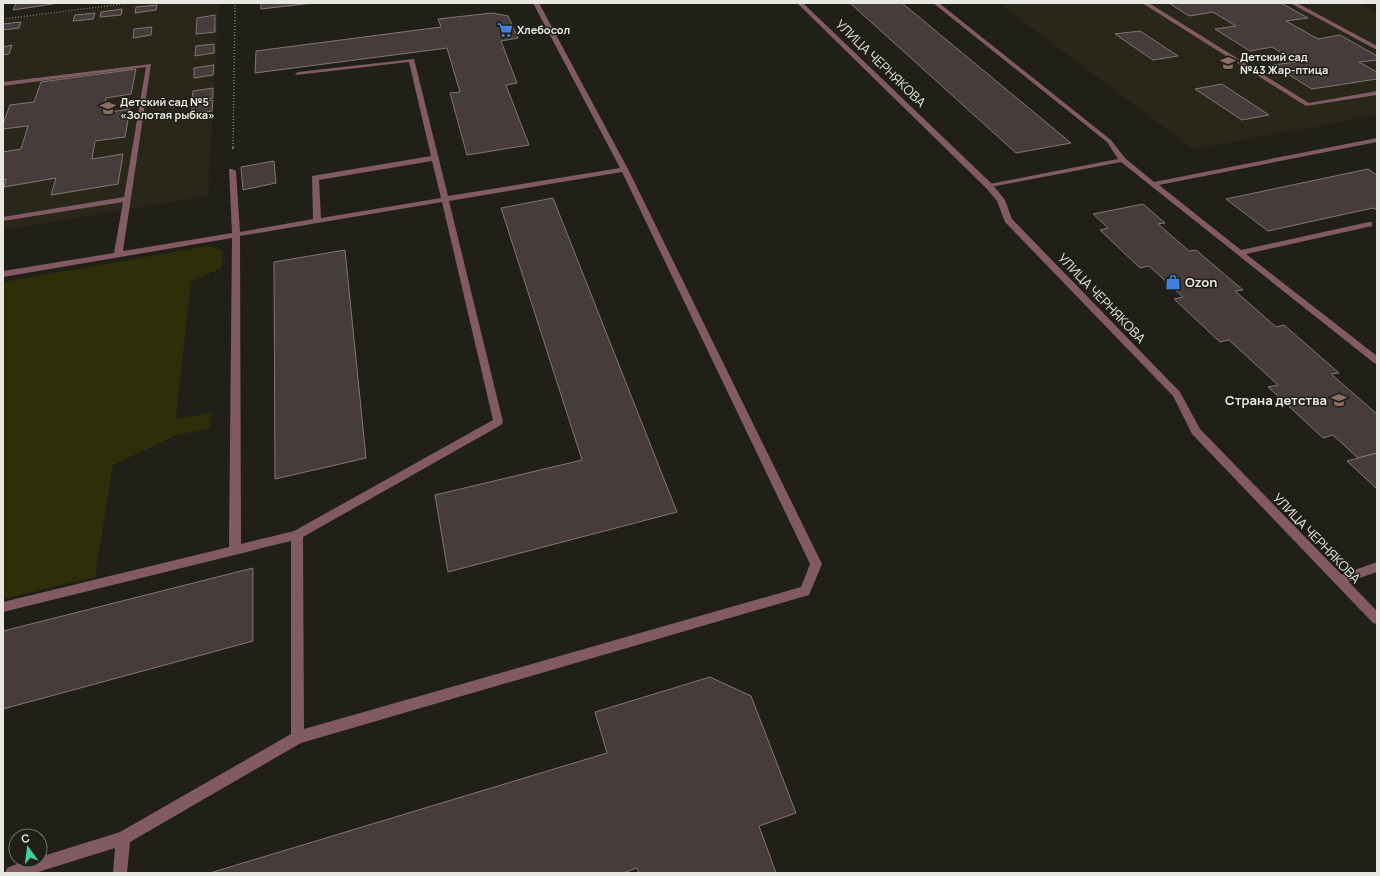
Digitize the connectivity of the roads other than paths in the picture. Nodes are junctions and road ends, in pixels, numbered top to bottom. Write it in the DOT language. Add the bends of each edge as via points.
graph roads {
  1 [pos="536,3"];
  2 [pos="800,3"];
  3 [pos="936,3"];
  4 [pos="1145,3"];
  5 [pos="1293,3"];
  6 [pos="1377,48"];
  7 [pos="298,74"];
  8 [pos="3,84"];
  9 [pos="1376,94"];
  10 [pos="1375,142"];
  11 [pos="435,158"];
  12 [pos="1122,160"];
  13 [pos="624,169"];
  14 [pos="232,171"];
  15 [pos="1153,184"];
  16 [pos="989,186"];
  17 [pos="126,199"];
  18 [pos="445,199"];
  19 [pos="3,219"];
  20 [pos="317,221"];
  21 [pos="1369,224"];
  22 [pos="236,235"];
  23 [pos="1239,252"];
  24 [pos="118,255"];
  25 [pos="3,274"];
  26 [pos="1377,361"];
  27 [pos="297,535"];
  28 [pos="236,550"];
  29 [pos="1377,567"];
  30 [pos="1339,580"];
  31 [pos="3,607"];
  32 [pos="1377,619"];
  33 [pos="298,737"];
  34 [pos="123,838"];
  35 [pos="12,873"];
  36 [pos="120,873"];
  1 -- 13 [label="street"];
  2 -- 16 [label="street, УЛИЦА ЧЕРНЯКОВА"];
  3 -- 12 [label="street" via="1109,140"];
  4 -- 9 [label="street" via="1308,105"];
  5 -- 6 [label="street"];
  7 -- 11 [label="street" via="412,60"];
  8 -- 17 [label="street" via="149,65"];
  10 -- 15 [label="street"];
  11 -- 18 [label="street"];
  11 -- 20 [label="street" via="315,178"];
  12 -- 15 [label="street"];
  12 -- 16 [label="street"];
  13 -- 18 [label="street"];
  13 -- 33 [label="street" via="816,564 805,591"];
  14 -- 22 [label="street"];
  15 -- 23 [label="street"];
  16 -- 30 [label="street, УЛИЦА ЧЕРНЯКОВА" via="1001,200 1008,220 1177,394 1196,431"];
  17 -- 19 [label="street"];
  17 -- 24 [label="street"];
  18 -- 20 [label="street"];
  18 -- 27 [label="street" via="498,422"];
  20 -- 22 [label="street"];
  21 -- 23 [label="street"];
  22 -- 24 [label="street"];
  22 -- 28 [label="street"];
  23 -- 26 [label="street"];
  24 -- 25 [label="street"];
  27 -- 28 [label="street"];
  27 -- 33 [label="street"];
  28 -- 31 [label="street"];
  29 -- 30 [label="street"];
  30 -- 32 [label="street, УЛИЦА ЧЕРНЯКОВА"];
  33 -- 34 [label="street"];
  34 -- 35 [label="street"];
  34 -- 36 [label="street"];
}
